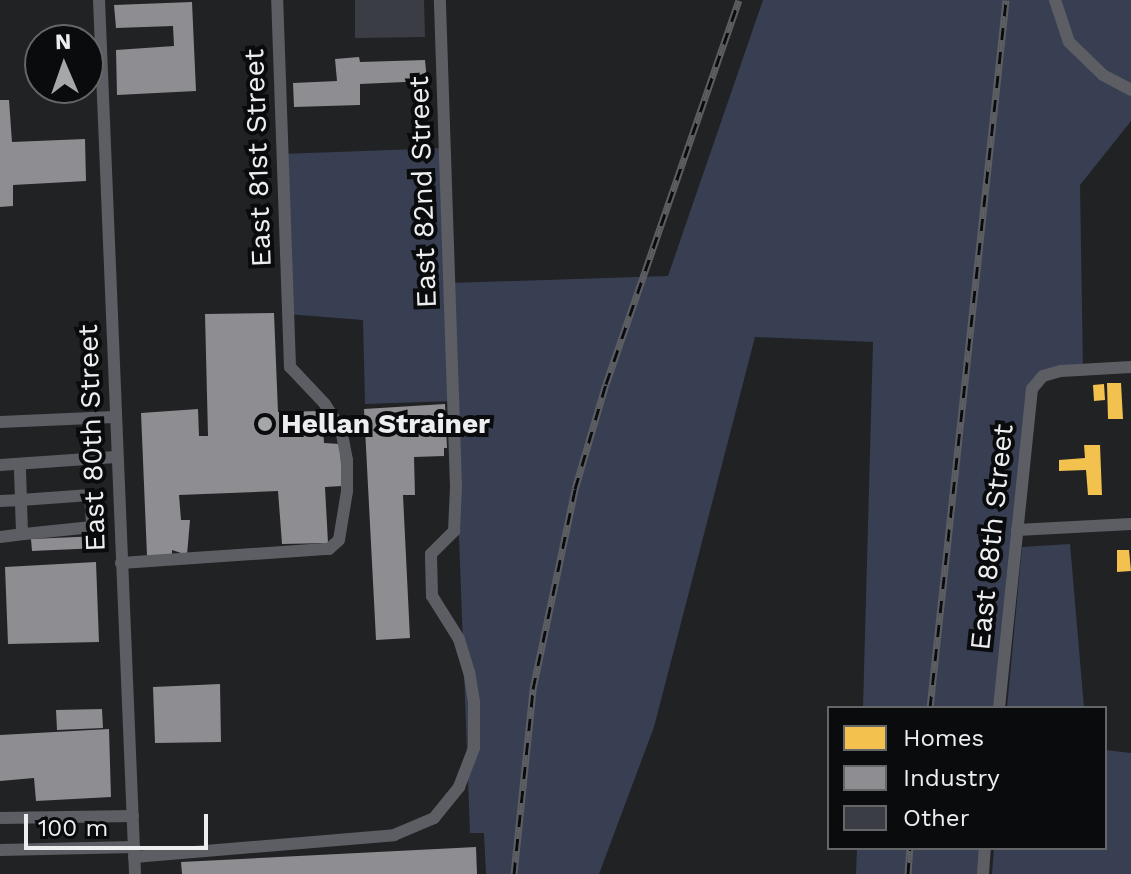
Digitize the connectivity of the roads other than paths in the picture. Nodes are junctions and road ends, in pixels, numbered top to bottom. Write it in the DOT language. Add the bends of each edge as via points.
graph roads {
  1 [pos="99,0"];
  2 [pos="277,0"];
  3 [pos="440,0"];
  4 [pos="1055,0"];
  5 [pos="1131,90"];
  6 [pos="1131,367"];
  7 [pos="114,417"];
  8 [pos="0,422"];
  9 [pos="116,457"];
  10 [pos="20,464"];
  11 [pos="0,465"];
  12 [pos="21,500"];
  13 [pos="0,501"];
  14 [pos="118,502"];
  15 [pos="91,503"];
  16 [pos="1131,524"];
  17 [pos="1017,530"];
  18 [pos="24,534"];
  19 [pos="0,537"];
  20 [pos="121,563"];
  21 [pos="999,706"];
  22 [pos="133,816"];
  23 [pos="0,818"];
  24 [pos="0,850"];
  25 [pos="985,850"];
  26 [pos="134,852"];
  27 [pos="135,874"];
  28 [pos="983,874"];
  1 -- 7 [label="street, East 80th Street"];
  2 -- 20 [label="street, East 81st Street" via="290,367 341,429 347,491 339,540 329,549"];
  3 -- 26 [label="street, East 82nd Street" via="454,531 431,554 432,596 459,639 474,702 474,748 459,787 434,818 394,835"];
  4 -- 5 [label="street" via="1069,42 1103,75"];
  6 -- 17 [label="street, East 88th Street" via="1061,371 1043,376 1032,389"];
  7 -- 8 [label="street"];
  7 -- 9 [label="street, East 80th Street"];
  9 -- 10 [label="street"];
  9 -- 14 [label="street, East 80th Street"];
  10 -- 11 [label="street"];
  10 -- 12 [label="street"];
  12 -- 13 [label="street"];
  12 -- 15 [label="street" via="90,495"];
  12 -- 18 [label="street"];
  14 -- 15 [label="street"];
  14 -- 20 [label="street, East 80th Street"];
  15 -- 18 [label="street" via="90,528"];
  16 -- 17 [label="street"];
  17 -- 21 [label="street, East 88th Street"];
  18 -- 19 [label="street"];
  20 -- 22 [label="street, East 80th Street"];
  22 -- 23 [label="street"];
  22 -- 26 [label="street, East 80th Street"];
  24 -- 26 [label="street, East 82nd Street"];
  25 -- 28 [label="street"];
  26 -- 27 [label="street, East 80th Street"];
}
